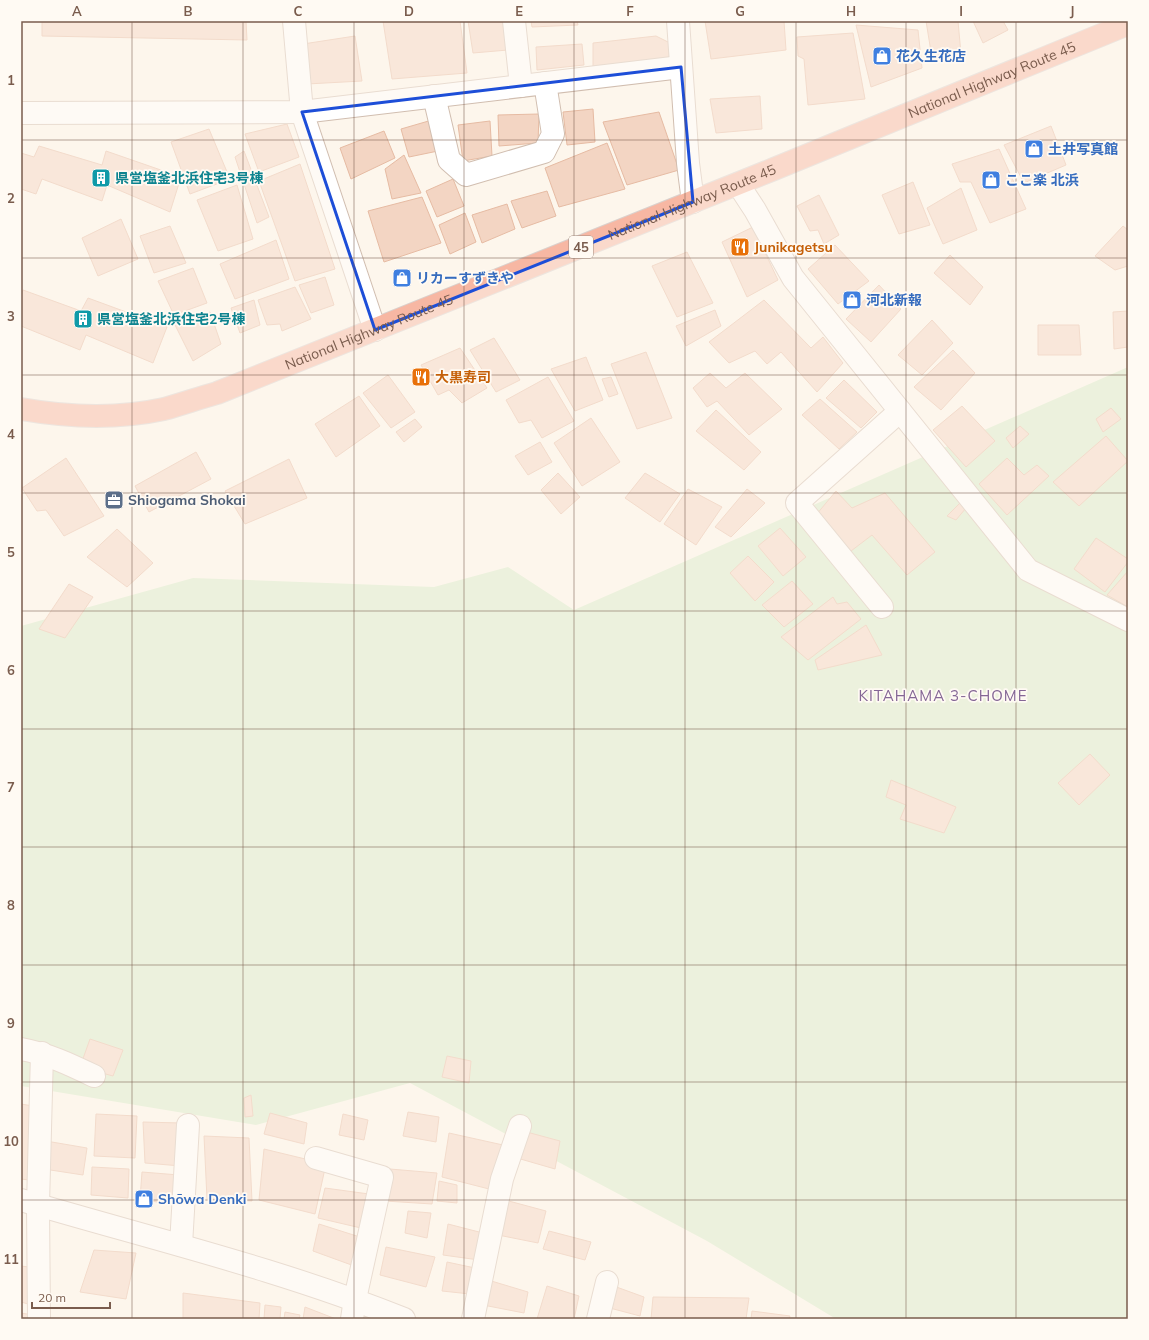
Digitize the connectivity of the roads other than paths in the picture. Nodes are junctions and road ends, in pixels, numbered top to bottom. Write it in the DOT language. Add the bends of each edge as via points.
graph roads {
  1 [pos="294,21"];
  2 [pos="514,21"];
  3 [pos="678,21"];
  4 [pos="1124,23"];
  5 [pos="681,67"];
  6 [pos="545,83"];
  7 [pos="521,86"];
  8 [pos="434,96"];
  9 [pos="302,112"];
  10 [pos="21,113"];
  11 [pos="738,184"];
  12 [pos="693,202"];
  13 [pos="374,330"];
  14 [pos="21,409"];
  15 [pos="900,411"];
  16 [pos="882,606"];
  17 [pos="1128,620"];
  18 [pos="31,1051"];
  19 [pos="94,1076"];
  20 [pos="188,1125"];
  21 [pos="520,1126"];
  22 [pos="316,1158"];
  23 [pos="30,1203"];
  24 [pos="181,1245"];
  25 [pos="607,1282"];
  26 [pos="353,1309"];
  27 [pos="39,1319"];
  28 [pos="404,1319"];
  29 [pos="473,1319"];
  30 [pos="598,1319"];
  1 -- 9 [label="street"];
  2 -- 7 [label="street"];
  3 -- 5 [label="street"];
  4 -- 11 [label="highway, National Highway Route 45 / 45"];
  5 -- 6 [label="street"];
  5 -- 12 [label="street"];
  6 -- 7 [label="street"];
  6 -- 8 [label="street" via="553,134 544,152 466,175 449,160"];
  7 -- 8 [label="street"];
  8 -- 9 [label="street"];
  9 -- 10 [label="street"];
  9 -- 13 [label="street"];
  11 -- 12 [label="highway, National Highway Route 45 / 45"];
  11 -- 15 [label="street" via="793,278"];
  12 -- 13 [label="highway, National Highway Route 45 / 45"];
  13 -- 14 [label="highway, National Highway Route 45 / 45" via="217,393 163,409 112,416 47,414"];
  15 -- 16 [label="street" via="797,503"];
  15 -- 17 [label="street" via="1028,570"];
  18 -- 19 [label="street" via="71,1064"];
  18 -- 23 [label="street"];
  20 -- 24 [label="street"];
  21 -- 29 [label="street" via="502,1179"];
  22 -- 26 [label="street" via="382,1177"];
  23 -- 24 [label="street"];
  23 -- 27 [label="street"];
  24 -- 26 [label="street"];
  25 -- 30 [label="street"];
  26 -- 28 [label="street"];
}
